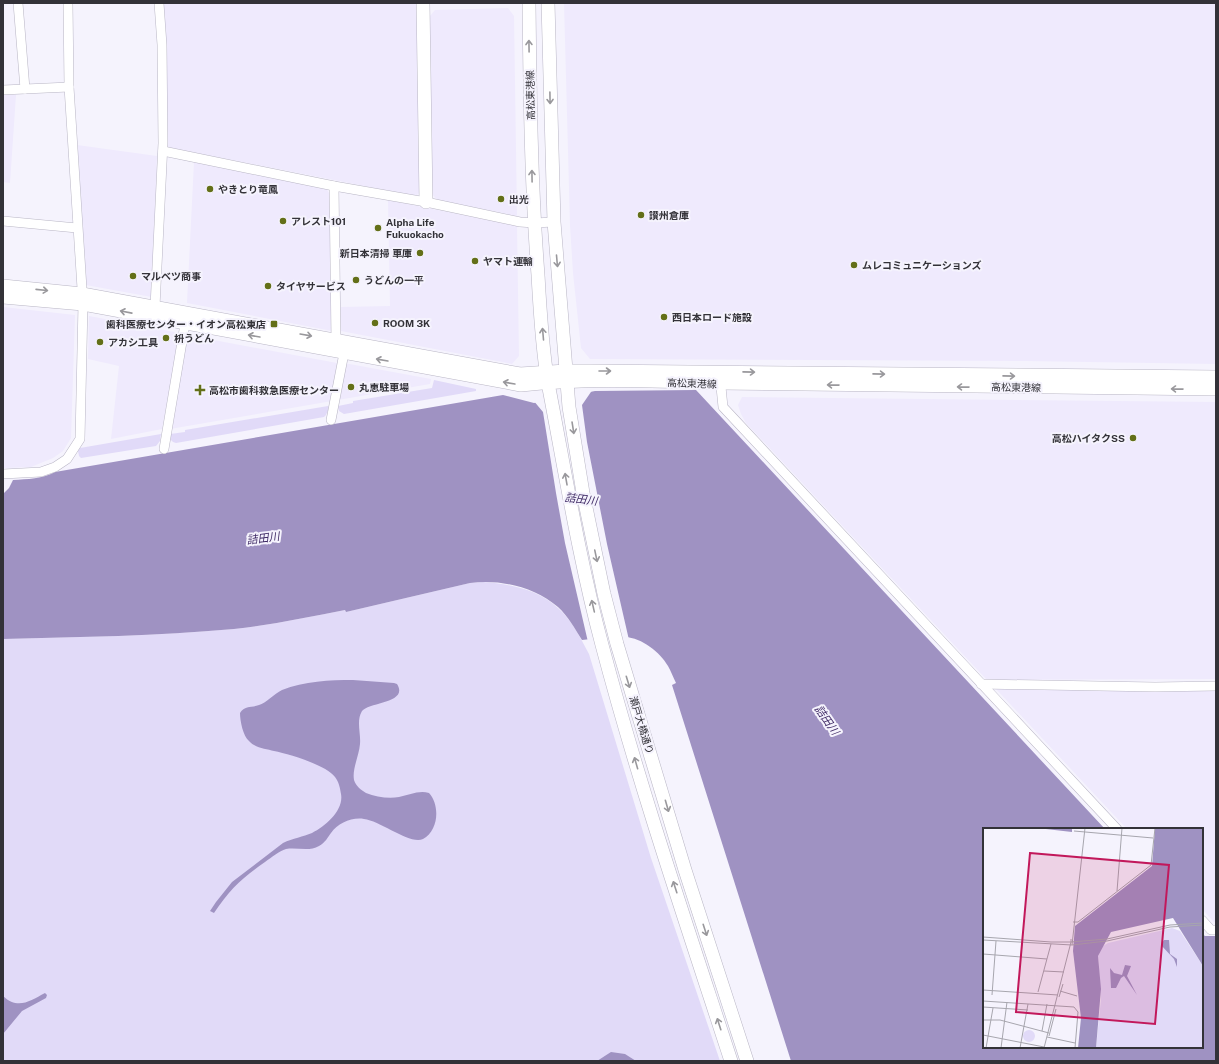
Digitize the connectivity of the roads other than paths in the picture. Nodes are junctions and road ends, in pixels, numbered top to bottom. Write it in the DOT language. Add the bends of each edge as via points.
graph roads {
  1 [pos="18,3"];
  2 [pos="68,3"];
  3 [pos="159,3"];
  4 [pos="423,3"];
  5 [pos="529,3"];
  6 [pos="548,3"];
  7 [pos="69,87"];
  8 [pos="25,89"];
  9 [pos="3,90"];
  10 [pos="163,151"];
  11 [pos="334,186"];
  12 [pos="426,202"];
  13 [pos="3,221"];
  14 [pos="554,222"];
  15 [pos="534,223"];
  16 [pos="77,228"];
  17 [pos="3,286"];
  18 [pos="3,297"];
  19 [pos="83,299"];
  20 [pos="155,307"];
  21 [pos="186,318"];
  22 [pos="342,345"];
  23 [pos="1216,377"];
  24 [pos="720,378"];
  25 [pos="567,380"];
  26 [pos="549,382"];
  27 [pos="1216,390"];
  28 [pos="331,420"];
  29 [pos="164,449"];
  30 [pos="3,474"];
  31 [pos="981,684"];
  32 [pos="1216,686"];
  33 [pos="1116,828"];
  34 [pos="1203,921"];
  35 [pos="1216,930"];
  36 [pos="730,1061"];
  37 [pos="747,1061"];
  1 -- 8 [label="street"];
  2 -- 7 [label="street"];
  3 -- 10 [label="street"];
  4 -- 12 [label="street"];
  15 -- 5 [label="street, 高松東港線, one-way"];
  6 -- 14 [label="street, 高松東港線, one-way"];
  7 -- 8 [label="street"];
  7 -- 16 [label="street"];
  8 -- 9 [label="street"];
  10 -- 11 [label="street"];
  10 -- 20 [label="street"];
  11 -- 12 [label="street"];
  11 -- 22 [label="street"];
  12 -- 15 [label="street"];
  13 -- 16 [label="street"];
  14 -- 15 [label="street"];
  14 -- 25 [label="street, 高松東港線, one-way"];
  26 -- 15 [label="street, 高松東港線, one-way" via="544,352"];
  16 -- 19 [label="street"];
  17 -- 19 [label="street, one-way"];
  18 -- 19 [label="street"];
  19 -- 20 [label="street"];
  21 -- 19 [label="street, one-way"];
  19 -- 30 [label="street" via="80,439 67,458 55,467 41,472"];
  20 -- 21 [label="street"];
  21 -- 22 [label="street"];
  21 -- 29 [label="street"];
  22 -- 26 [label="street" via="521,385"];
  22 -- 28 [label="street"];
  24 -- 23 [label="street, 高松東港線, one-way"];
  24 -- 25 [label="street, 高松東港線"];
  27 -- 24 [label="street, 高松東港線, one-way"];
  24 -- 31 [label="street" via="722,406"];
  25 -- 26 [label="street, 高松東港線"];
  25 -- 37 [label="street, 瀬戸大橋通り, one-way" via="583,493 617,644 685,870"];
  36 -- 26 [label="street, 瀬戸大橋通り, one-way" via="646,797 602,644 578,543"];
  31 -- 32 [label="street"];
  31 -- 33 [label="street"];
  34 -- 35 [label="street" via="1211,930"];
}
